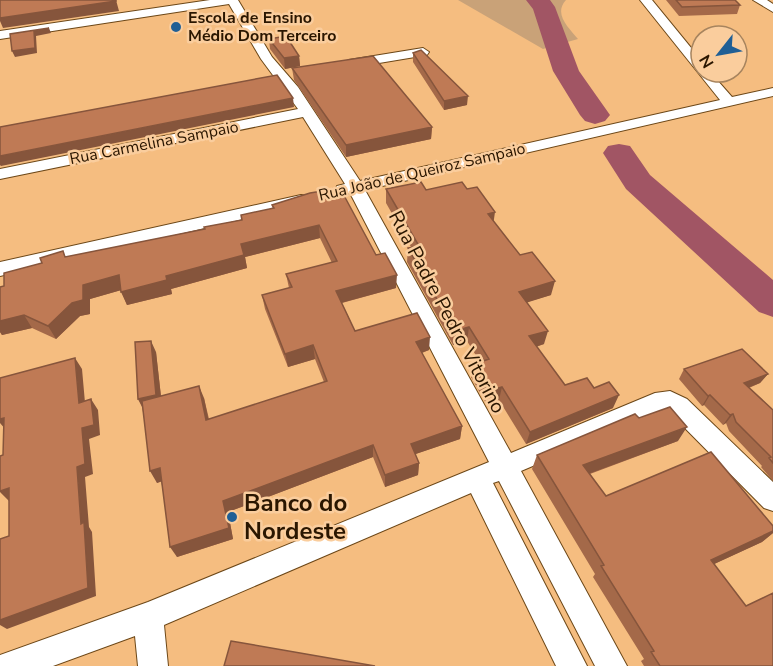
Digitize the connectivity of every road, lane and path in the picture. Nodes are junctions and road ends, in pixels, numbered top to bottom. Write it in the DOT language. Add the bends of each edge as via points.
graph roads {
  1 [pos="232,0"];
  2 [pos="646,0"];
  3 [pos="759,0"];
  4 [pos="773,9"];
  5 [pos="0,35"];
  6 [pos="423,52"];
  7 [pos="689,55"];
  8 [pos="335,67"];
  9 [pos="302,72"];
  10 [pos="274,77"];
  11 [pos="713,84"];
  12 [pos="770,95"];
  13 [pos="728,101"];
  14 [pos="307,112"];
  15 [pos="0,174"];
  16 [pos="356,187"];
  17 [pos="0,269"];
  18 [pos="503,466"];
  19 [pos="476,477"];
  20 [pos="773,499"];
  21 [pos="147,617"];
  22 [pos="10,666"];
  23 [pos="153,666"];
  24 [pos="572,666"];
  25 [pos="612,666"];
  1 -- 5 [label="street"];
  1 -- 10 [label="street, Rua Padre Pedro Vitorino"];
  2 -- 7 [label="street"];
  3 -- 4 [label="street"];
  6 -- 8 [label="street"];
  9 -- 10 [label="street"];
  10 -- 14 [label="street, Rua Padre Pedro Vitorino" via="288,83"];
  11 -- 13 [label="street"];
  12 -- 13 [label="street, Rua João de Queiroz Sampaio"];
  13 -- 16 [label="street, Rua João de Queiroz Sampaio"];
  14 -- 15 [label="street, Rua Carmelina Sampaio"];
  14 -- 16 [label="street, Rua Padre Pedro Vitorino"];
  16 -- 17 [label="street, Rua João de Queiroz Sampaio"];
  16 -- 18 [label="street, Rua Padre Pedro Vitorino"];
  18 -- 19 [label="street"];
  18 -- 20 [label="street" via="640,408 670,400"];
  18 -- 25 [label="street, Rua Padre Pedro Vitorino"];
  19 -- 21 [label="street"];
  19 -- 24 [label="street"];
  21 -- 22 [label="street"];
  21 -- 23 [label="street"];
}
